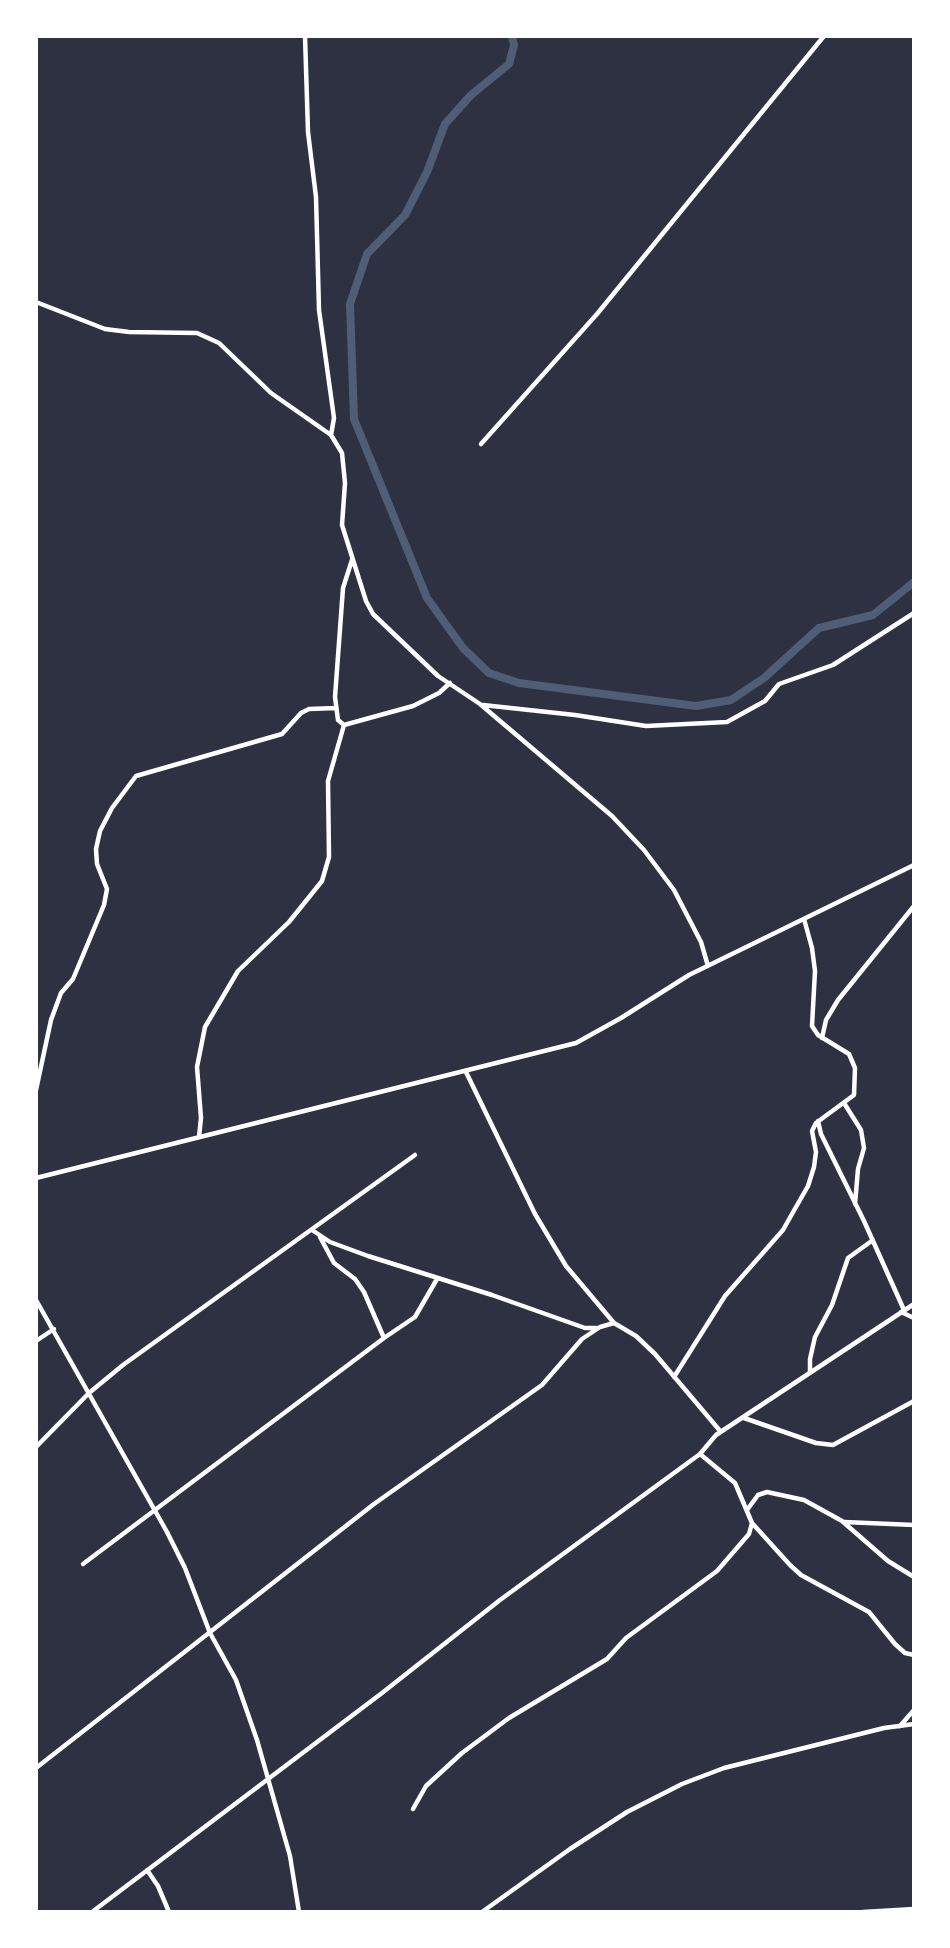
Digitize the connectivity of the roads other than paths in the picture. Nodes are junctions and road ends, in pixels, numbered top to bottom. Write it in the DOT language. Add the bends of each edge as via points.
graph roads {
  1 [pos="305,36"];
  2 [pos="824,36"];
  3 [pos="36,302"];
  4 [pos="331,435"];
  5 [pos="481,444"];
  6 [pos="352,560"];
  7 [pos="914,613"];
  8 [pos="450,683"];
  9 [pos="480,704"];
  10 [pos="336,708"];
  11 [pos="344,725"];
  12 [pos="914,865"];
  13 [pos="914,906"];
  14 [pos="804,919"];
  15 [pos="708,966"];
  16 [pos="822,1038"];
  17 [pos="466,1072"];
  18 [pos="36,1090"];
  19 [pos="844,1103"];
  20 [pos="818,1120"];
  21 [pos="199,1137"];
  22 [pos="415,1155"];
  23 [pos="36,1178"];
  24 [pos="855,1204"];
  25 [pos="312,1230"];
  26 [pos="320,1237"];
  27 [pos="873,1240"];
  28 [pos="437,1279"];
  29 [pos="36,1300"];
  30 [pos="914,1304"];
  31 [pos="902,1311"];
  32 [pos="914,1318"];
  33 [pos="614,1323"];
  34 [pos="600,1328"];
  35 [pos="54,1329"];
  36 [pos="384,1338"];
  37 [pos="36,1341"];
  38 [pos="810,1373"];
  39 [pos="674,1377"];
  40 [pos="89,1394"];
  41 [pos="914,1401"];
  42 [pos="744,1418"];
  43 [pos="721,1432"];
  44 [pos="36,1447"];
  45 [pos="700,1454"];
  46 [pos="153,1509"];
  47 [pos="747,1510"];
  48 [pos="842,1521"];
  49 [pos="752,1523"];
  50 [pos="914,1525"];
  51 [pos="83,1564"];
  52 [pos="914,1577"];
  53 [pos="210,1634"];
  54 [pos="914,1655"];
  55 [pos="914,1710"];
  56 [pos="914,1724"];
  57 [pos="900,1726"];
  58 [pos="36,1768"];
  59 [pos="268,1779"];
  60 [pos="413,1809"];
  61 [pos="147,1870"];
  62 [pos="914,1909"];
  63 [pos="92,1912"];
  64 [pos="169,1912"];
  65 [pos="299,1912"];
  66 [pos="482,1912"];
  67 [pos="863,1912"];
  1 -- 4 [label="street" via="319,310 334,418"];
  2 -- 5 [label="street" via="597,314"];
  3 -- 4 [label="street" via="105,329 197,333 219,343 271,393"];
  4 -- 6 [label="street" via="342,453 342,525"];
  6 -- 8 [label="street" via="373,614"];
  6 -- 10 [label="street" via="343,588"];
  7 -- 9 [label="street" via="833,665 779,684 765,701 727,722 646,726"];
  8 -- 9 [label="street"];
  8 -- 11 [label="street" via="413,706"];
  9 -- 15 [label="street" via="576,783 644,850 674,890 701,942"];
  10 -- 11 [label="street" via="338,720"];
  10 -- 18 [label="street" via="309,709 282,734 136,776 100,831 96,849 97,864 107,889 104,905 77,969 61,993"];
  11 -- 21 [label="street" via="328,781 329,857 322,881 289,922 238,971 205,1027 197,1067"];
  12 -- 14 [label="street"];
  13 -- 16 [label="street" via="838,1000 826,1020"];
  14 -- 15 [label="street"];
  14 -- 16 [label="street" via="815,970 810,1018"];
  15 -- 17 [label="street" via="590,1037"];
  16 -- 19 [label="street" via="849,1054 855,1068 854,1095"];
  17 -- 21 [label="street"];
  17 -- 33 [label="street" via="535,1214 566,1266"];
  19 -- 20 [label="street"];
  19 -- 24 [label="street" via="861,1130 864,1149"];
  20 -- 24 [label="street"];
  20 -- 39 [label="street" via="812,1131 816,1152 808,1186 783,1230 725,1296"];
  21 -- 23 [label="street"];
  22 -- 25 [label="street"];
  24 -- 27 [label="street"];
  25 -- 26 [label="street"];
  25 -- 40 [label="street" via="123,1365"];
  26 -- 28 [label="street"];
  26 -- 36 [label="street" via="334,1263 364,1292"];
  27 -- 31 [label="street"];
  27 -- 38 [label="street" via="848,1258 832,1305 815,1337"];
  28 -- 34 [label="street" via="585,1328"];
  28 -- 36 [label="street" via="415,1317"];
  29 -- 35 [label="street"];
  30 -- 31 [label="street"];
  31 -- 32 [label="street"];
  31 -- 38 [label="street"];
  33 -- 34 [label="street"];
  33 -- 39 [label="street" via="636,1336"];
  34 -- 53 [label="street" via="577,1345 542,1385 374,1504"];
  35 -- 37 [label="street"];
  35 -- 40 [label="street"];
  36 -- 46 [label="street"];
  38 -- 42 [label="street"];
  39 -- 43 [label="street"];
  40 -- 44 [label="street"];
  40 -- 46 [label="street"];
  41 -- 42 [label="street" via="833,1445"];
  42 -- 43 [label="street"];
  43 -- 45 [label="street"];
  45 -- 47 [label="street" via="735,1483"];
  45 -- 59 [label="street" via="500,1600"];
  46 -- 51 [label="street"];
  46 -- 53 [label="street" via="185,1568"];
  47 -- 48 [label="street" via="758,1495 776,1494 804,1500"];
  47 -- 49 [label="street"];
  48 -- 50 [label="street"];
  48 -- 52 [label="street" via="888,1561"];
  49 -- 54 [label="street" via="801,1575 869,1612 895,1644"];
  49 -- 60 [label="street" via="749,1534 717,1571 626,1638 607,1659 509,1718 462,1753 426,1786"];
  53 -- 58 [label="street"];
  53 -- 59 [label="street" via="236,1680"];
  55 -- 57 [label="street"];
  56 -- 57 [label="street"];
  57 -- 66 [label="street" via="724,1768 682,1784 627,1812"];
  59 -- 61 [label="street"];
  59 -- 65 [label="street" via="290,1856"];
  61 -- 63 [label="street"];
  61 -- 64 [label="street"];
  62 -- 67 [label="street"];
}
